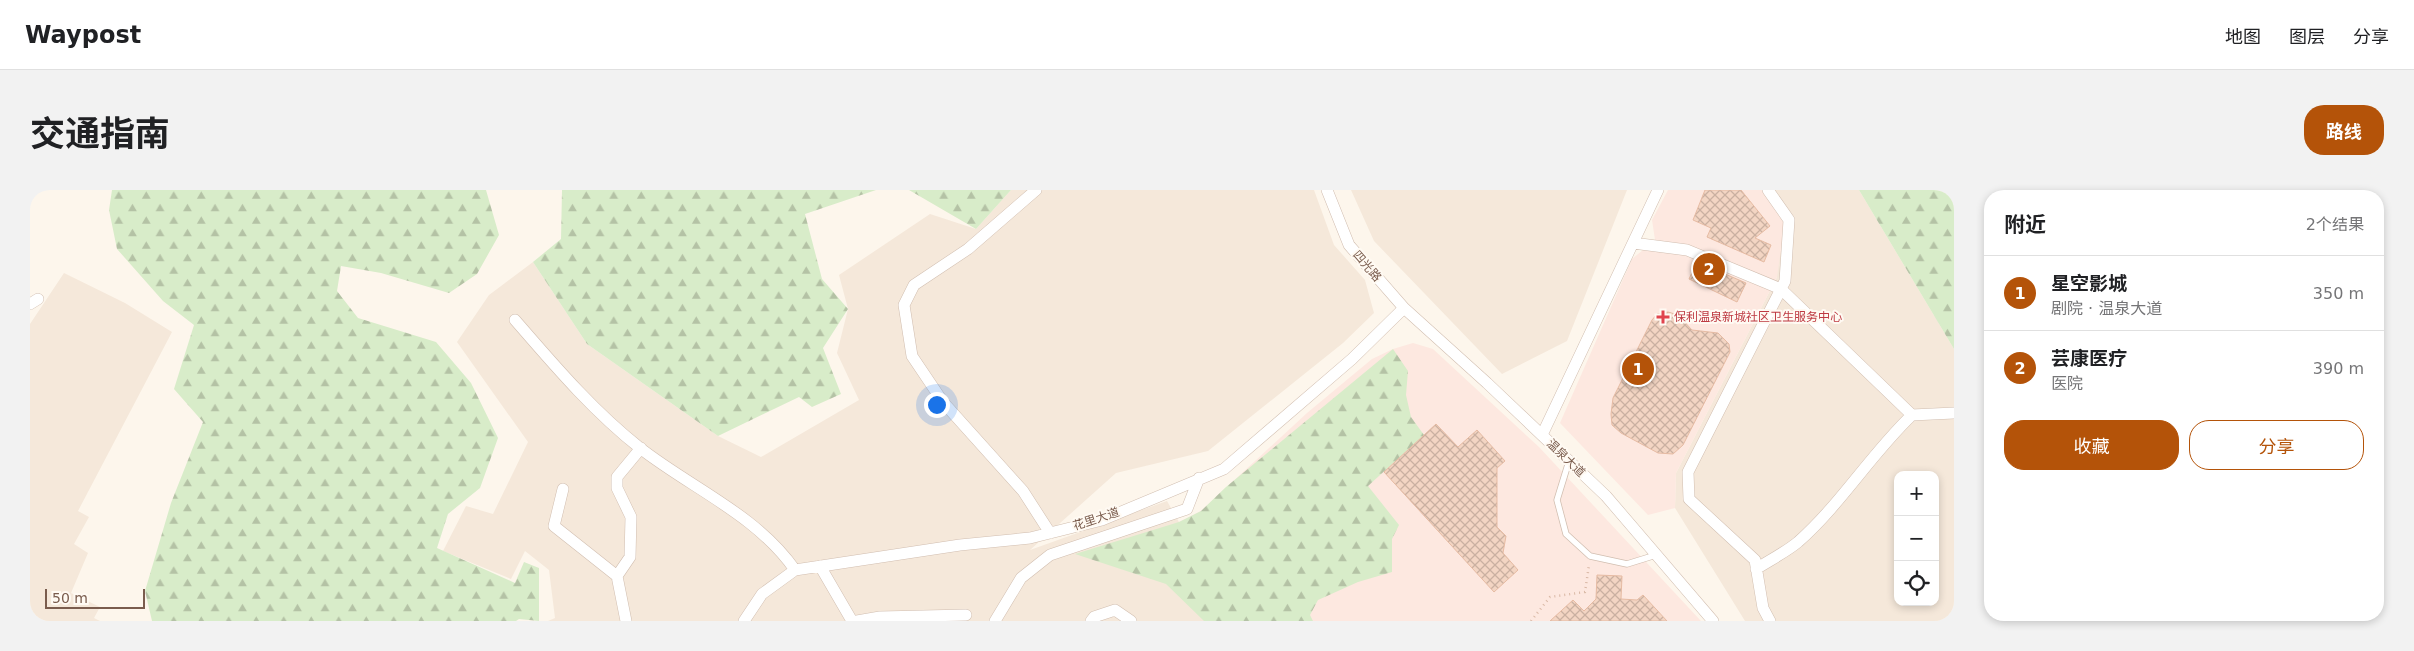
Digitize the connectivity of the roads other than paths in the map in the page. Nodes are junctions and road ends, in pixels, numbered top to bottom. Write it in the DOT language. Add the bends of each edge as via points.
graph roads {
  1 [pos="1036,190"];
  2 [pos="1327,190"];
  3 [pos="1658,190"];
  4 [pos="1768,190"];
  5 [pos="1633,243"];
  6 [pos="1781,289"];
  7 [pos="1404,308"];
  8 [pos="515,320"];
  9 [pos="1954,413"];
  10 [pos="1912,415"];
  11 [pos="1542,435"];
  12 [pos="640,448"];
  13 [pos="1569,461"];
  14 [pos="1199,478"];
  15 [pos="563,489"];
  16 [pos="1050,532"];
  17 [pos="1656,555"];
  18 [pos="820,566"];
  19 [pos="1756,569"];
  20 [pos="794,570"];
  21 [pos="617,576"];
  22 [pos="966,615"];
  23 [pos="626,621"];
  24 [pos="744,621"];
  25 [pos="852,621"];
  26 [pos="857,621"];
  27 [pos="995,621"];
  28 [pos="1092,621"];
  29 [pos="1131,621"];
  30 [pos="1713,621"];
  31 [pos="1770,621"];
  1 -- 16 [label="street" via="968,249 914,285 904,304 912,356 943,402 1023,491"];
  2 -- 7 [label="street, 四光路" via="1349,245"];
  3 -- 5 [label="street"];
  4 -- 6 [label="street" via="1789,220 1785,281"];
  5 -- 6 [label="street" via="1687,250"];
  5 -- 11 [label="street"];
  6 -- 10 [label="street"];
  6 -- 19 [label="street" via="1688,472 1689,499 1754,560"];
  7 -- 11 [label="street, 温泉大道"];
  7 -- 14 [label="street, 花里大道" via="1352,359 1224,469"];
  8 -- 12 [label="street" via="574,389"];
  9 -- 10 [label="street"];
  10 -- 19 [label="street" via="1896,429 1852,485 1798,542"];
  11 -- 13 [label="street, 温泉大道"];
  12 -- 20 [label="street" via="710,493 780,548"];
  12 -- 21 [label="street" via="616,477 616,488 631,517 630,557"];
  13 -- 17 [label="street, 温泉大道" via="1606,496"];
  13 -- 17 [label="lane" via="1557,500 1566,534 1590,556 1627,564"];
  14 -- 16 [label="street, 花里大道" via="1102,520"];
  14 -- 27 [label="street" via="1187,509 1050,555 1021,578"];
  15 -- 21 [label="street" via="554,526"];
  16 -- 18 [label="street, 花里大道" via="1030,538"];
  17 -- 30 [label="street, 温泉大道"];
  18 -- 20 [label="street, 花里大道"];
  18 -- 25 [label="street"];
  19 -- 31 [label="street" via="1763,608"];
  20 -- 24 [label="street, 花里大道" via="762,594"];
  21 -- 23 [label="street"];
  22 -- 26 [label="street" via="880,616"];
  28 -- 29 [label="street" via="1115,610"];
}
